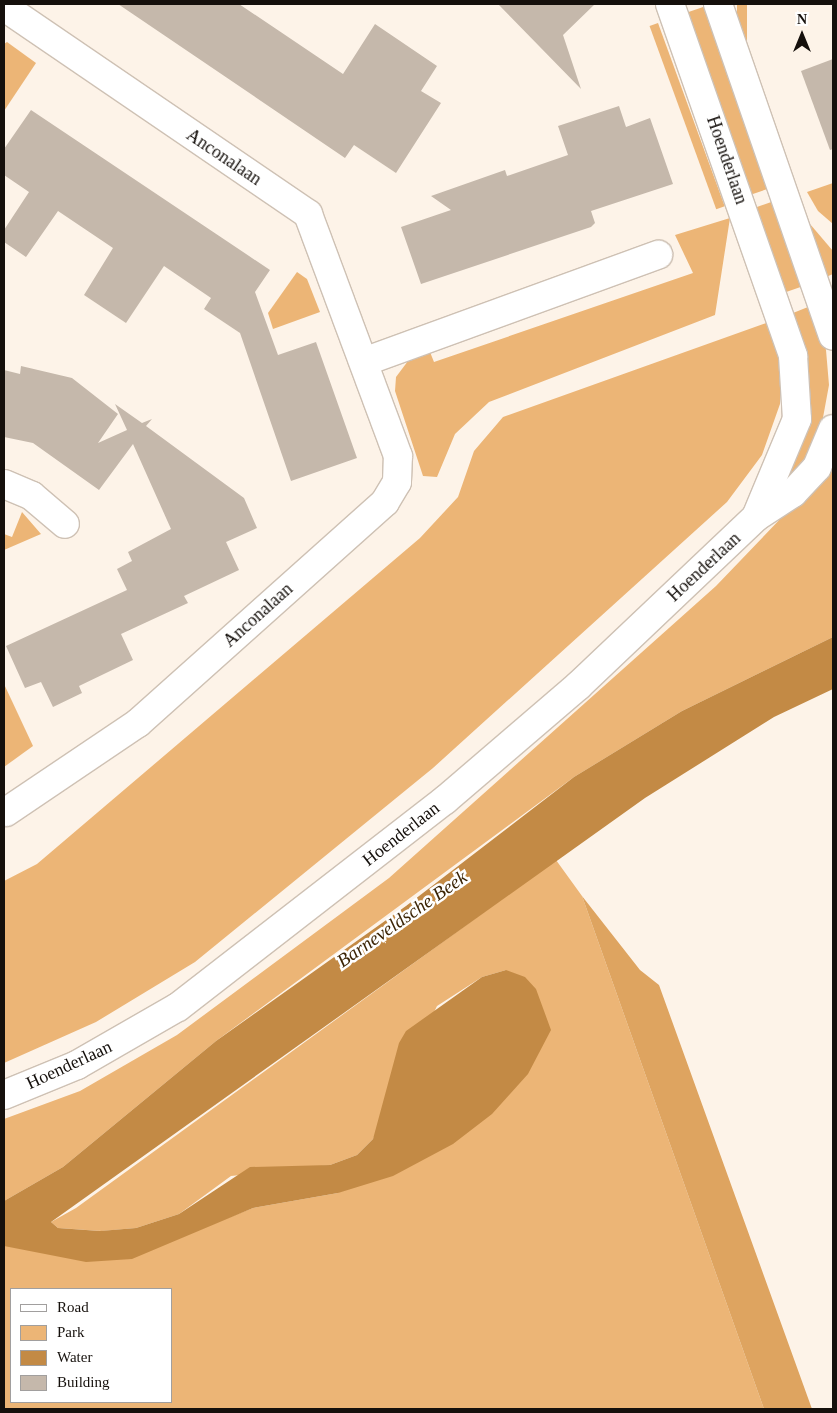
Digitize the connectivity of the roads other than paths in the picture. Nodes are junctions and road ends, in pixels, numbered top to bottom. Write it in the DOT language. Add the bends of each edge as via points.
graph roads {
  1 [pos="670,4"];
  2 [pos="718,4"];
  3 [pos="9,11"];
  4 [pos="658,254"];
  5 [pos="833,336"];
  6 [pos="366,361"];
  7 [pos="833,429"];
  8 [pos="4,484"];
  9 [pos="756,517"];
  10 [pos="65,524"];
  11 [pos="5,812"];
  12 [pos="4,1094"];
  1 -- 9 [label="street, Hoenderlaan" via="793,356 797,419"];
  2 -- 5 [label="street"];
  3 -- 6 [label="street, Anconalaan" via="308,214"];
  4 -- 6 [label="street"];
  6 -- 11 [label="street, Anconalaan" via="398,456 397,482 385,502 138,723"];
  7 -- 9 [label="street, Hoenderlaan" via="817,467 792,493"];
  8 -- 10 [label="street" via="32,496"];
  9 -- 12 [label="street, Hoenderlaan" via="578,686 452,794 178,1007 77,1065"];
}
